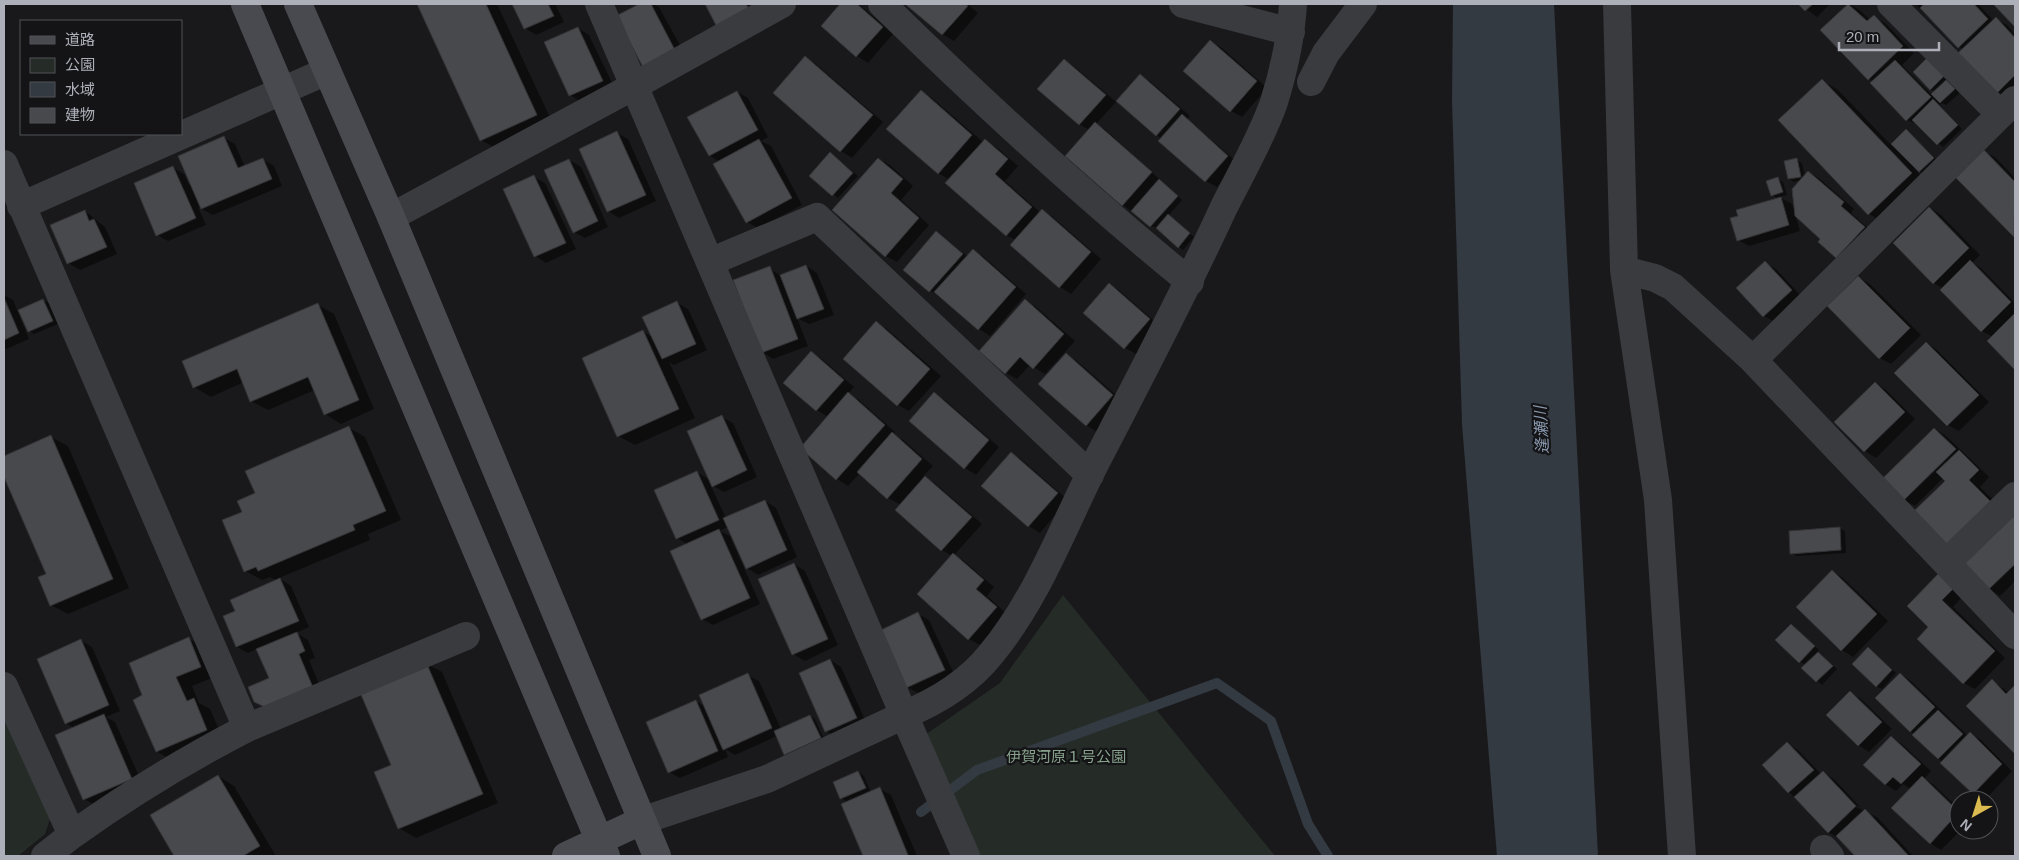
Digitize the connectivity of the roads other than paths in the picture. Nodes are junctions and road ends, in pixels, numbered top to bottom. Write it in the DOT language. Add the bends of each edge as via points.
graph roads {
  1 [pos="246,4"];
  2 [pos="298,4"];
  3 [pos="599,4"];
  4 [pos="782,4"];
  5 [pos="882,4"];
  6 [pos="1183,4"];
  7 [pos="1293,4"];
  8 [pos="1364,4"];
  9 [pos="1617,4"];
  10 [pos="1891,4"];
  11 [pos="1291,32"];
  12 [pos="327,71"];
  13 [pos="1311,82"];
  14 [pos="634,86"];
  15 [pos="282,91"];
  16 [pos="2008,107"];
  17 [pos="4,164"];
  18 [pos="21,206"];
  19 [pos="391,216"];
  20 [pos="710,262"];
  21 [pos="1624,270"];
  22 [pos="1190,282"];
  23 [pos="1753,360"];
  24 [pos="1090,475"];
  25 [pos="2015,496"];
  26 [pos="1947,562"];
  27 [pos="2015,634"];
  28 [pos="466,636"];
  29 [pos="4,686"];
  30 [pos="904,715"];
  31 [pos="247,728"];
  32 [pos="641,821"];
  33 [pos="72,835"];
  34 [pos="603,848"];
  35 [pos="45,856"];
  36 [pos="566,856"];
  37 [pos="657,856"];
  38 [pos="966,856"];
  39 [pos="1682,856"];
  1 -- 15 [label="street"];
  2 -- 12 [label="street"];
  3 -- 14 [label="street"];
  4 -- 14 [label="street"];
  5 -- 22 [label="street" via="1056,168"];
  6 -- 11 [label="street"];
  7 -- 11 [label="street"];
  8 -- 13 [label="street" via="1326,53"];
  9 -- 21 [label="street"];
  10 -- 16 [label="street"];
  11 -- 22 [label="street" via="1273,103"];
  12 -- 15 [label="street"];
  12 -- 19 [label="street"];
  14 -- 19 [label="street"];
  14 -- 20 [label="street"];
  15 -- 18 [label="street"];
  15 -- 34 [label="street"];
  16 -- 23 [label="street"];
  17 -- 18 [label="street"];
  18 -- 31 [label="street"];
  19 -- 32 [label="street"];
  20 -- 24 [label="street" via="817,217"];
  20 -- 30 [label="street"];
  21 -- 23 [label="street" via="1673,286"];
  21 -- 39 [label="street" via="1658,500"];
  22 -- 24 [label="street"];
  23 -- 26 [label="street"];
  24 -- 30 [label="street" via="1042,576 992,654 951,692"];
  25 -- 26 [label="street"];
  26 -- 27 [label="street"];
  28 -- 31 [label="street"];
  29 -- 33 [label="street"];
  30 -- 32 [label="street" via="767,779"];
  30 -- 38 [label="street"];
  31 -- 33 [label="street" via="176,766"];
  32 -- 34 [label="street"];
  32 -- 37 [label="street"];
  33 -- 35 [label="street"];
  34 -- 36 [label="street"];
}
